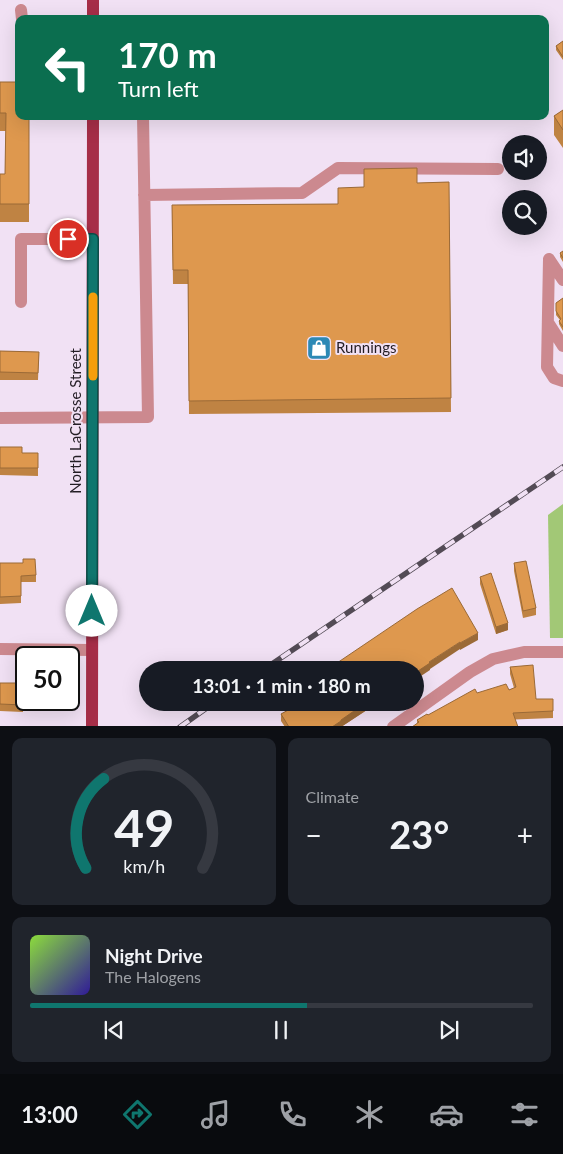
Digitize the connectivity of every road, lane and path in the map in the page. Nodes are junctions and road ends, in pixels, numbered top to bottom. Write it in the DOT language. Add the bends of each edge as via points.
graph roads {
  1 [pos="92,0"];
  2 [pos="93,15"];
  3 [pos="93,120"];
  4 [pos="143,120"];
  5 [pos="498,169"];
  6 [pos="144,196"];
  7 [pos="93,239"];
  8 [pos="563,280"];
  9 [pos="22,302"];
  10 [pos="549,324"];
  11 [pos="563,346"];
  12 [pos="563,381"];
  13 [pos="0,418"];
  14 [pos="93,418"];
  15 [pos="0,650"];
  16 [pos="92,650"];
  17 [pos="563,652"];
  18 [pos="92,726"];
  19 [pos="393,726"];
  1 -- 2 [label="main road"];
  3 -- 7 [label="main road, North LaCrosse Street"];
  4 -- 6 [label="street"];
  5 -- 6 [label="street" via="338,168 302,193"];
  6 -- 14 [label="street" via="148,417"];
  7 -- 9 [label="street" via="21,239"];
  7 -- 14 [label="main road, North LaCrosse Street"];
  8 -- 10 [label="street" via="549,259"];
  10 -- 11 [label="street"];
  10 -- 12 [label="street" via="547,367 554,378"];
  13 -- 14 [label="street"];
  14 -- 16 [label="main road, North LaCrosse Street"];
  15 -- 16 [label="street"];
  16 -- 18 [label="main road, North LaCrosse Street"];
  17 -- 19 [label="street" via="524,652 494,659"];
}
